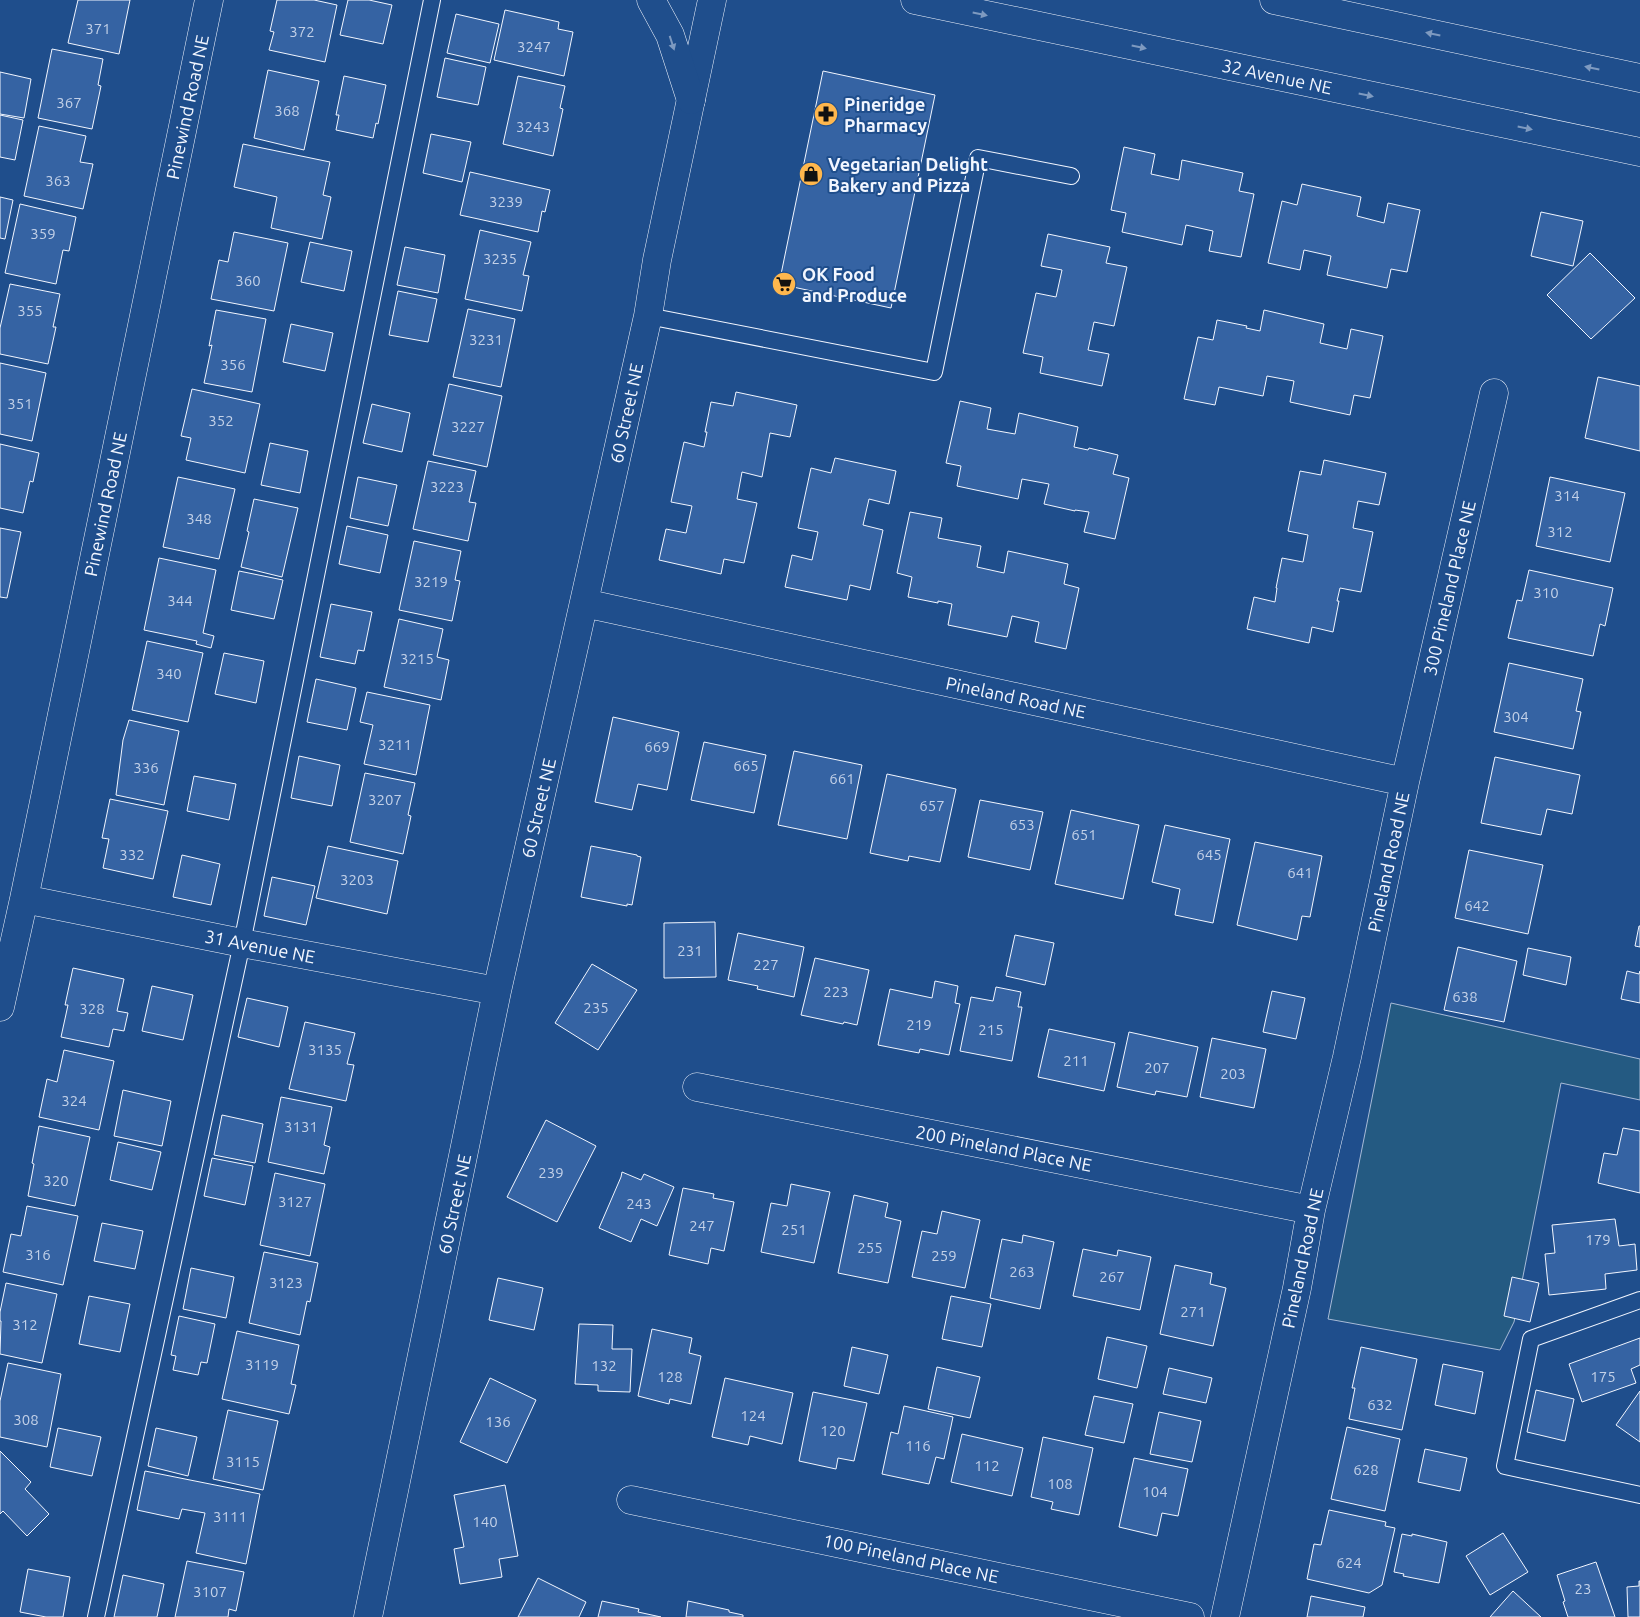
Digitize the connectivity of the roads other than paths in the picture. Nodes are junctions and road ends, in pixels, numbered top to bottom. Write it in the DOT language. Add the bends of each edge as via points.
graph roads {
  1 [pos="209,0"];
  2 [pos="432,0"];
  3 [pos="651,0"];
  4 [pos="712,0"];
  5 [pos="915,0"];
  6 [pos="1274,0"];
  7 [pos="1640,78"];
  8 [pos="691,100"];
  9 [pos="1640,152"];
  10 [pos="1071,176"];
  11 [pos="648,316"];
  12 [pos="1494,394"];
  13 [pos="584,603"];
  14 [pos="1405,782"];
  15 [pos="24,899"];
  16 [pos="242,943"];
  17 [pos="497,991"];
  18 [pos="0,1007"];
  19 [pos="697,1087"];
  20 [pos="1311,1210"];
  21 [pos="1640,1300"];
  22 [pos="1640,1495"];
  23 [pos="631,1500"];
  24 [pos="96,1617"];
  25 [pos="368,1617"];
  26 [pos="1190,1617"];
  27 [pos="1225,1617"];
  1 -- 15 [label="street, Pinewind Road NE"];
  2 -- 16 [label="lane"];
  3 -- 8 [label="street, one-way" via="670,35"];
  4 -- 8 [label="street, 60 Street NE"];
  5 -- 9 [label="street, 32 Avenue NE, one-way"];
  7 -- 6 [label="street, one-way"];
  8 -- 11 [label="street, 60 Street NE"];
  10 -- 11 [label="lane" via="978,158 934,372"];
  11 -- 13 [label="street, 60 Street NE"];
  12 -- 14 [label="street, 300 Pineland Place NE"];
  13 -- 14 [label="street, Pineland Road NE"];
  13 -- 17 [label="street, 60 Street NE"];
  14 -- 20 [label="street, Pineland Road NE"];
  15 -- 16 [label="street, 31 Avenue NE"];
  15 -- 18 [label="street, Pinewind Road NE"];
  16 -- 17 [label="street, 31 Avenue NE"];
  16 -- 24 [label="lane"];
  17 -- 25 [label="street, 60 Street NE"];
  19 -- 20 [label="street, 200 Pineland Place NE"];
  20 -- 27 [label="street, Pineland Road NE"];
  21 -- 22 [label="lane" via="1531,1339 1505,1466"];
  23 -- 26 [label="street, 100 Pineland Place NE"];
}
